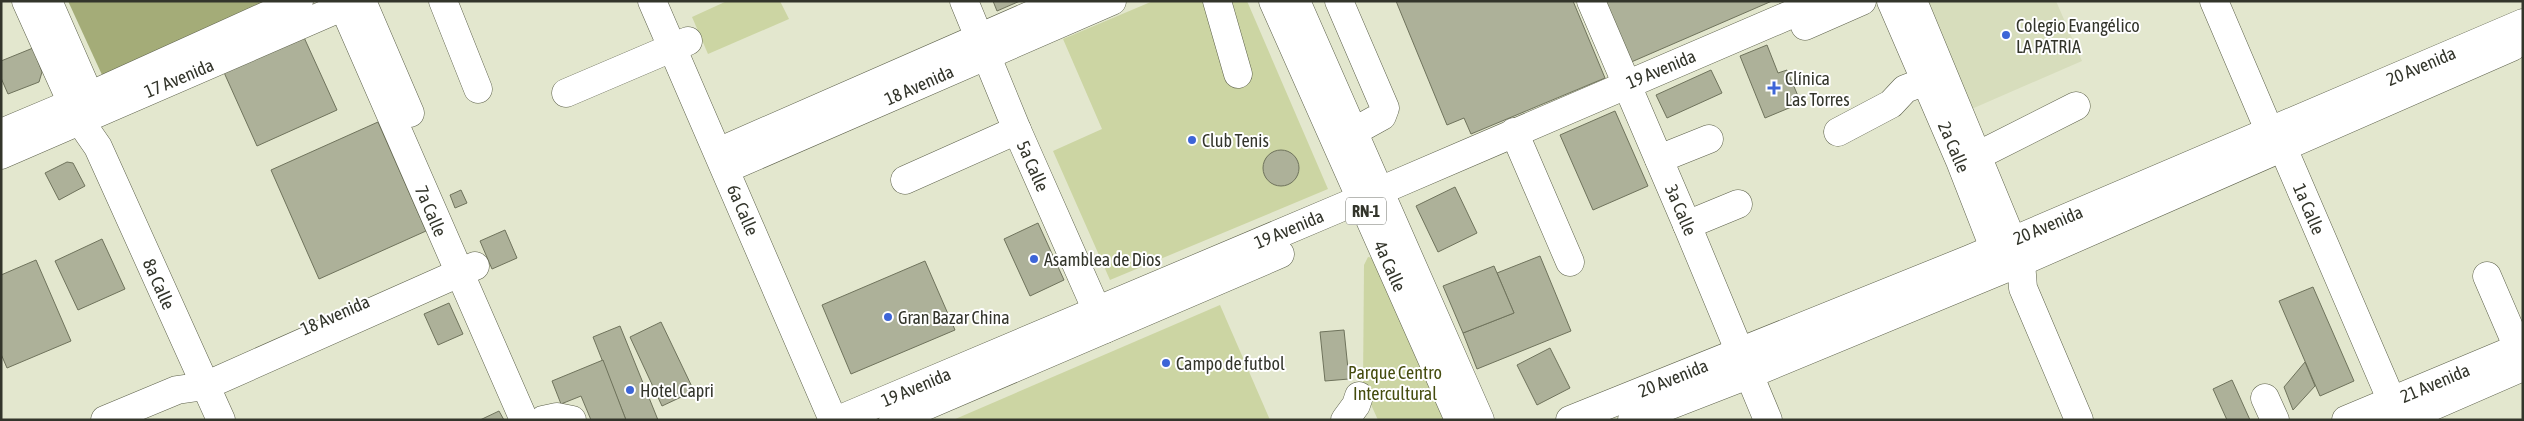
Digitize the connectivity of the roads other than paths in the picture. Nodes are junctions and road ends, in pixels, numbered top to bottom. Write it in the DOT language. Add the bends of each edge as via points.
graph roads {
  1 [pos="26,1"];
  2 [pos="48,1"];
  3 [pos="299,1"];
  4 [pos="444,1"];
  5 [pos="652,1"];
  6 [pos="672,1"];
  7 [pos="964,1"];
  8 [pos="980,1"];
  9 [pos="1063,1"];
  10 [pos="1112,1"];
  11 [pos="1217,1"];
  12 [pos="1273,1"];
  13 [pos="1296,1"];
  14 [pos="1339,1"];
  15 [pos="1590,1"];
  16 [pos="1822,1"];
  17 [pos="1862,1"];
  18 [pos="1891,1"];
  19 [pos="1914,1"];
  20 [pos="2214,1"];
  21 [pos="350,3"];
  22 [pos="2523,23"];
  23 [pos="2523,43"];
  24 [pos="990,44"];
  25 [pos="680,45"];
  26 [pos="1238,74"];
  27 [pos="1926,81"];
  28 [pos="478,89"];
  29 [pos="1630,91"];
  30 [pos="566,93"];
  31 [pos="2076,106"];
  32 [pos="84,109"];
  33 [pos="1017,130"];
  34 [pos="1353,132"];
  35 [pos="1838,132"];
  36 [pos="1,133"];
  37 [pos="1709,139"];
  38 [pos="2276,139"];
  39 [pos="1517,140"];
  40 [pos="1,155"];
  41 [pos="1979,155"];
  42 [pos="729,157"];
  43 [pos="1659,159"];
  44 [pos="905,180"];
  45 [pos="1373,204"];
  46 [pos="1738,204"];
  47 [pos="1687,225"];
  48 [pos="1570,262"];
  49 [pos="2011,262"];
  50 [pos="464,264"];
  51 [pos="2487,276"];
  52 [pos="1108,317"];
  53 [pos="2521,354"];
  54 [pos="1743,363"];
  55 [pos="203,380"];
  56 [pos="1359,396"];
  57 [pos="2398,414"];
  58 [pos="841,419"];
  59 [pos="1635,419"];
  60 [pos="105,420"];
  61 [pos="221,420"];
  62 [pos="524,420"];
  63 [pos="543,420"];
  64 [pos="572,420"];
  65 [pos="893,420"];
  66 [pos="1345,420"];
  67 [pos="1459,420"];
  68 [pos="1480,420"];
  69 [pos="1570,420"];
  70 [pos="1768,420"];
  71 [pos="2079,420"];
  72 [pos="2346,420"];
  1 -- 32 [label="street, 8a Calle"];
  2 -- 32 [label="street, 8a Calle"];
  3 -- 32 [label="street, 17 Avenida"];
  4 -- 28 [label="street"];
  5 -- 25 [label="street, 6a Calle"];
  6 -- 25 [label="street, 6a Calle"];
  7 -- 24 [label="street, 5a Calle"];
  8 -- 24 [label="street, 5a Calle"];
  9 -- 24 [label="street, 18 Avenida"];
  10 -- 24 [label="street, 18 Avenida"];
  11 -- 26 [label="street"];
  12 -- 45 [label="street, 4a Calle / RN-1"];
  13 -- 34 [label="street, 4a Calle / RN-1"];
  14 -- 34 [label="street" via="1385,108 1382,116"];
  15 -- 29 [label="street, 3a Calle"];
  16 -- 29 [label="street, 19 Avenida"];
  17 -- 29 [label="street, 19 Avenida"];
  18 -- 27 [label="street, 2a Calle"];
  19 -- 41 [label="street, 2a Calle"];
  20 -- 38 [label="street, 1a Calle"];
  21 -- 32 [label="street, 17 Avenida"];
  21 -- 50 [label="street, 7a Calle"];
  22 -- 38 [label="street, 20 Avenida"];
  23 -- 38 [label="street, 20 Avenida"];
  24 -- 33 [label="street, 5a Calle"];
  24 -- 42 [label="street, 18 Avenida"];
  24 -- 52 [label="street, 5a Calle"];
  25 -- 30 [label="street"];
  25 -- 42 [label="street, 6a Calle"];
  27 -- 35 [label="street" via="1905,89 1891,104"];
  27 -- 49 [label="street, 2a Calle"];
  29 -- 39 [label="street, 19 Avenida"];
  29 -- 43 [label="street, 3a Calle"];
  31 -- 41 [label="street"];
  32 -- 36 [label="street, 17 Avenida"];
  32 -- 40 [label="street, 17 Avenida"];
  32 -- 55 [label="street, 8a Calle"];
  33 -- 44 [label="street"];
  33 -- 52 [label="street, 5a Calle"];
  34 -- 45 [label="street, 4a Calle / RN-1"];
  37 -- 43 [label="street"];
  38 -- 49 [label="street, 20 Avenida"];
  38 -- 57 [label="street, 1a Calle"];
  39 -- 45 [label="street, 19 Avenida"];
  39 -- 48 [label="street"];
  41 -- 49 [label="street, 2a Calle"];
  42 -- 58 [label="street, 6a Calle"];
  43 -- 47 [label="street, 3a Calle"];
  45 -- 52 [label="street, 19 Avenida"];
  45 -- 67 [label="street, 4a Calle / RN-1"];
  45 -- 68 [label="street, 4a Calle / RN-1"];
  46 -- 47 [label="street"];
  47 -- 54 [label="street, 3a Calle"];
  49 -- 54 [label="street, 20 Avenida"];
  49 -- 71 [label="street, 2a Calle"];
  50 -- 55 [label="street, 18 Avenida"];
  50 -- 62 [label="street, 7a Calle"];
  50 -- 63 [label="street, 7a Calle"];
  51 -- 53 [label="street"];
  52 -- 58 [label="street, 19 Avenida"];
  52 -- 65 [label="street, 19 Avenida"];
  53 -- 57 [label="street, 21 Avenida"];
  54 -- 59 [label="street, 20 Avenida"];
  54 -- 69 [label="street, 20 Avenida"];
  54 -- 70 [label="street, 3a Calle"];
  55 -- 60 [label="street, 18 Avenida"];
  55 -- 61 [label="street, 8a Calle"];
  56 -- 66 [label="street"];
  57 -- 72 [label="street, 21 Avenida"];
  63 -- 64 [label="street" via="557,417"];
}
